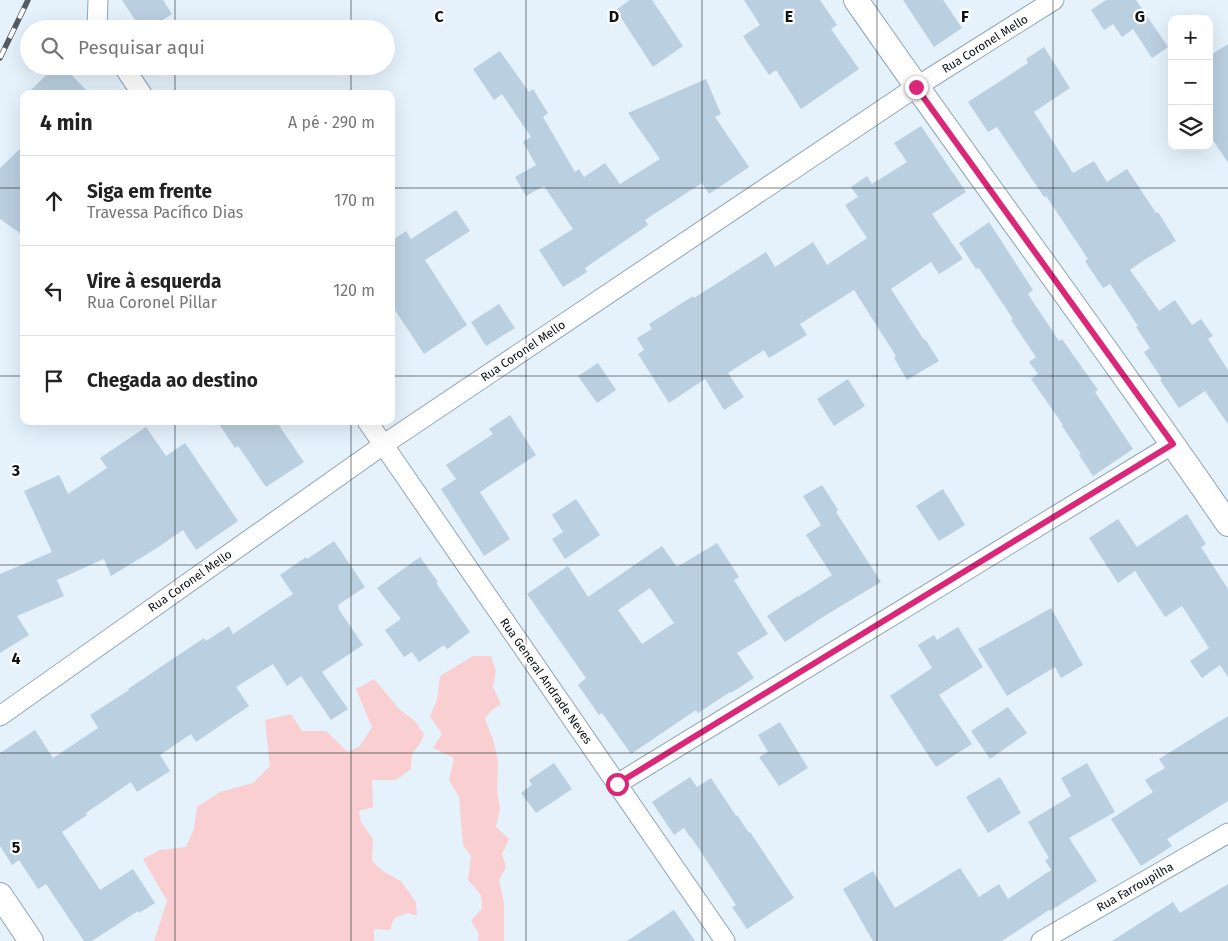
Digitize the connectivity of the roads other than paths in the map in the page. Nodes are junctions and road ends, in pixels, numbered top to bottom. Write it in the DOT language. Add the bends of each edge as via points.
graph roads {
  1 [pos="98,0"];
  2 [pos="856,0"];
  3 [pos="1054,0"];
  4 [pos="97,20"];
  5 [pos="129,75"];
  6 [pos="916,87"];
  7 [pos="139,90"];
  8 [pos="370,425"];
  9 [pos="1173,444"];
  10 [pos="383,445"];
  11 [pos="1228,524"];
  12 [pos="0,716"];
  13 [pos="617,784"];
  14 [pos="1228,833"];
  15 [pos="0,895"];
  16 [pos="31,941"];
  17 [pos="725,941"];
  18 [pos="1041,941"];
  1 -- 4 [label="street"];
  2 -- 6 [label="street"];
  3 -- 6 [label="street, Rua Coronel Mello"];
  5 -- 7 [label="street"];
  6 -- 9 [label="street"];
  6 -- 10 [label="street, Rua Coronel Mello"];
  8 -- 10 [label="street, Rua General Andrade Neves"];
  9 -- 11 [label="street"];
  9 -- 13 [label="street"];
  10 -- 12 [label="street, Rua Coronel Mello"];
  10 -- 13 [label="street, Rua General Andrade Neves"];
  13 -- 17 [label="street, Rua General Andrade Neves"];
  14 -- 18 [label="street, Rua Farroupilha"];
  15 -- 16 [label="street"];
}
